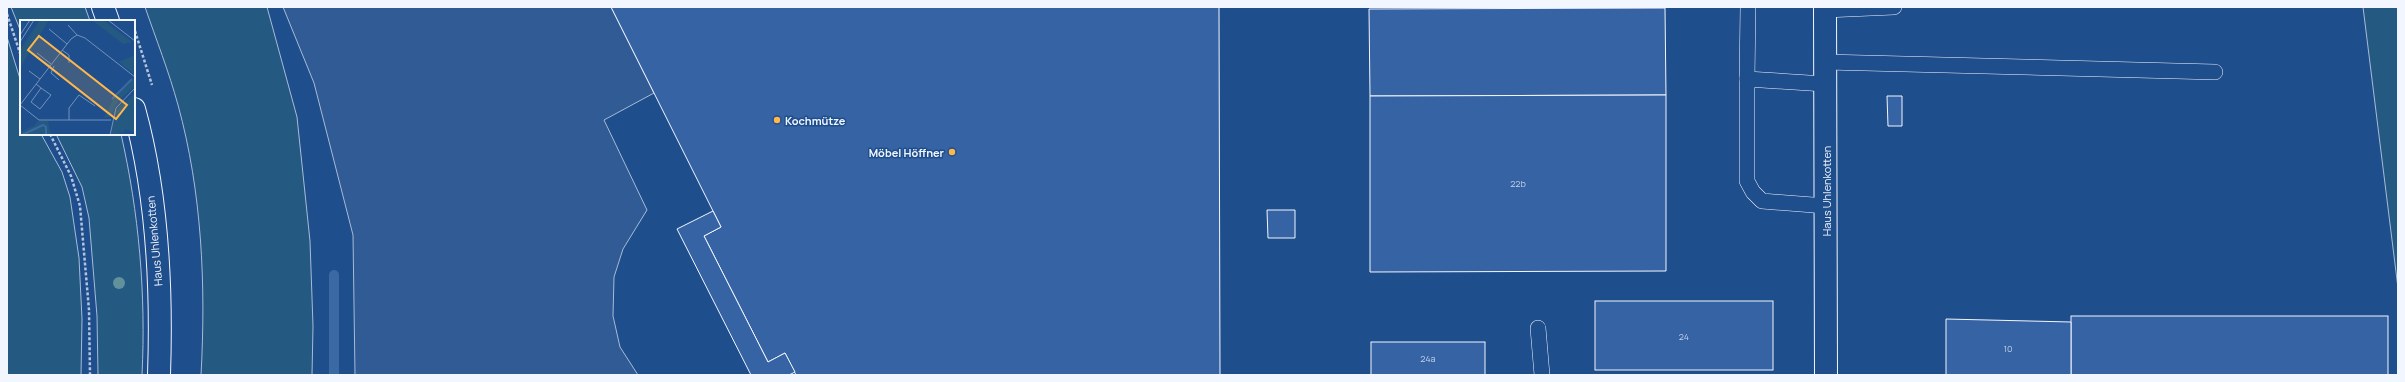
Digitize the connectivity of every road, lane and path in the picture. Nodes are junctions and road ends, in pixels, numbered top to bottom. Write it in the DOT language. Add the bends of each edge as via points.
graph roads {
  1 [pos="103,7"];
  2 [pos="1748,7"];
  3 [pos="1894,7"];
  4 [pos="1825,8"];
  5 [pos="7,14"];
  6 [pos="108,20"];
  7 [pos="20,53"];
  8 [pos="1825,62"];
  9 [pos="2215,72"];
  10 [pos="1747,79"];
  11 [pos="1826,84"];
  12 [pos="135,114"];
  13 [pos="50,135"];
  14 [pos="1826,206"];
  15 [pos="1538,328"];
  16 [pos="90,375"];
  17 [pos="159,375"];
  18 [pos="1542,375"];
  19 [pos="1826,375"];
  1 -- 6 [label="street"];
  2 -- 10 [label="lane"];
  3 -- 4 [label="lane"];
  4 -- 8 [label="street, Haus Uhlenkotten"];
  5 -- 7 [label="path"];
  8 -- 9 [label="lane"];
  8 -- 11 [label="street, Haus Uhlenkotten"];
  10 -- 11 [label="lane"];
  10 -- 14 [label="lane" via="1747,181 1753,192 1762,200"];
  11 -- 14 [label="street, Haus Uhlenkotten"];
  12 -- 17 [label="street, Haus Uhlenkotten" via="147,177 156,254 160,327"];
  13 -- 16 [label="path" via="71,176 80,206 89,310"];
  14 -- 19 [label="street, Haus Uhlenkotten"];
  15 -- 18 [label="lane"];
}
